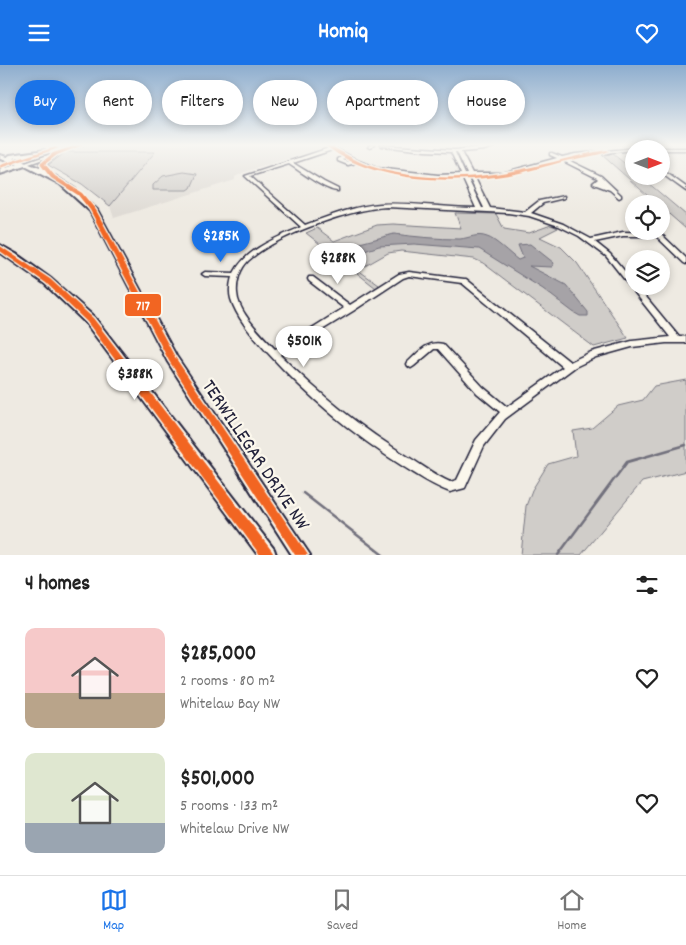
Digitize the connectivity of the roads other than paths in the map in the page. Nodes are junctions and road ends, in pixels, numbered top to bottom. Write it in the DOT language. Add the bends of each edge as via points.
graph roads {
  1 [pos="35,168"];
  2 [pos="43,168"];
  3 [pos="270,168"];
  4 [pos="298,168"];
  5 [pos="379,168"];
  6 [pos="461,168"];
  7 [pos="466,168"];
  8 [pos="528,168"];
  9 [pos="579,168"];
  10 [pos="44,171"];
  11 [pos="391,171"];
  12 [pos="434,176"];
  13 [pos="464,176"];
  14 [pos="471,176"];
  15 [pos="670,177"];
  16 [pos="686,189"];
  17 [pos="336,190"];
  18 [pos="619,196"];
  19 [pos="562,197"];
  20 [pos="370,201"];
  21 [pos="374,206"];
  22 [pos="480,210"];
  23 [pos="488,210"];
  24 [pos="526,214"];
  25 [pos="305,229"];
  26 [pos="591,241"];
  27 [pos="0,248"];
  28 [pos="686,262"];
  29 [pos="205,273"];
  30 [pos="237,275"];
  31 [pos="311,279"];
  32 [pos="350,309"];
  33 [pos="682,340"];
  34 [pos="275,353"];
  35 [pos="411,364"];
  36 [pos="570,367"];
  37 [pos="507,412"];
  38 [pos="268,555"];
  39 [pos="302,555"];
  1 -- 10 [label="main road, TERWILLEGAR DRIVE NW"];
  2 -- 10 [label="main road"];
  3 -- 25 [label="street" via="247,177"];
  4 -- 17 [label="street"];
  5 -- 11 [label="street"];
  6 -- 13 [label="street"];
  7 -- 14 [label="street"];
  8 -- 14 [label="street"];
  9 -- 18 [label="street" via="601,179 596,183 614,190"];
  10 -- 39 [label="main road, TERWILLEGAR DRIVE NW" via="63,181 94,209 172,359"];
  11 -- 12 [label="street" via="395,175 414,178"];
  11 -- 12 [label="street" via="391,168 396,168 427,171"];
  12 -- 13 [label="street"];
  13 -- 14 [label="street"];
  13 -- 22 [label="street"];
  14 -- 23 [label="street"];
  15 -- 16 [label="street"];
  19 -- 24 [label="street" via="541,203"];
  20 -- 21 [label="street"];
  21 -- 22 [label="street"];
  21 -- 25 [label="street" via="340,214"];
  22 -- 23 [label="street"];
  23 -- 24 [label="street"];
  24 -- 26 [label="street" via="563,225"];
  25 -- 30 [label="street" via="256,252 245,261"];
  26 -- 28 [label="street" via="623,234 658,234"];
  26 -- 33 [label="street" via="608,255"];
  27 -- 38 [label="main road" via="47,278 90,320"];
  29 -- 30 [label="street"];
  30 -- 34 [label="street" via="233,285 234,298 241,313"];
  31 -- 32 [label="street"];
  32 -- 34 [label="street"];
  32 -- 36 [label="street" via="404,274 459,279"];
  33 -- 36 [label="street" via="651,341 623,347 594,354"];
  34 -- 37 [label="street" via="320,399 355,427 450,487 461,484 480,443"];
  35 -- 37 [label="street" via="432,346 440,346 480,390"];
  36 -- 37 [label="street"];
}
